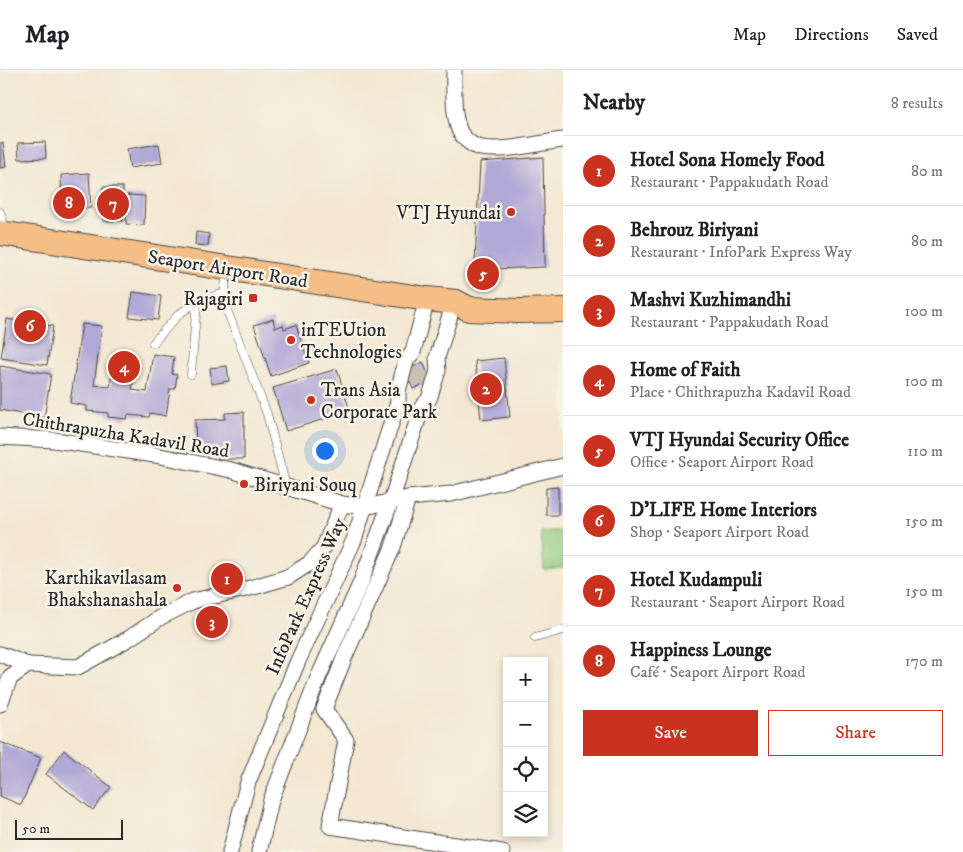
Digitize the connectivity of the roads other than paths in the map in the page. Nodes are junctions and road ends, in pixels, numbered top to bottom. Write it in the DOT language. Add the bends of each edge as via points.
graph roads {
  1 [pos="454,70"];
  2 [pos="563,140"];
  3 [pos="2,226"];
  4 [pos="228,268"];
  5 [pos="225,293"];
  6 [pos="563,296"];
  7 [pos="427,298"];
  8 [pos="197,302"];
  9 [pos="455,302"];
  10 [pos="563,310"];
  11 [pos="153,343"];
  12 [pos="423,361"];
  13 [pos="191,374"];
  14 [pos="398,402"];
  15 [pos="422,407"];
  16 [pos="0,437"];
  17 [pos="563,466"];
  18 [pos="286,487"];
  19 [pos="408,498"];
  20 [pos="391,501"];
  21 [pos="342,504"];
  22 [pos="365,507"];
  23 [pos="563,630"];
  24 [pos="535,638"];
  25 [pos="0,654"];
  26 [pos="28,665"];
  27 [pos="0,704"];
  28 [pos="230,852"];
  29 [pos="259,852"];
  30 [pos="502,852"];
  1 -- 2 [label="street" via="456,118 462,135 479,148"];
  3 -- 4 [label="main road, Seaport Airport Road"];
  4 -- 5 [label="lane"];
  4 -- 7 [label="main road, Seaport Airport Road"];
  5 -- 8 [label="lane"];
  5 -- 18 [label="lane" via="227,310 267,414"];
  6 -- 9 [label="main road" via="469,296"];
  7 -- 9 [label="main road, Seaport Airport Road"];
  7 -- 12 [label="street, InfoPark Express Way" via="420,326"];
  8 -- 11 [label="lane" via="179,314"];
  8 -- 13 [label="lane"];
  9 -- 10 [label="main road" via="480,309"];
  9 -- 12 [label="street, InfoPark Express Way" via="443,340"];
  12 -- 14 [label="street, InfoPark Express Way" via="406,361"];
  12 -- 15 [label="street, InfoPark Express Way" via="438,371 429,399"];
  14 -- 15 [label="street" via="416,384"];
  14 -- 22 [label="street, InfoPark Express Way"];
  15 -- 20 [label="street, InfoPark Express Way"];
  16 -- 18 [label="street, Chithrapuzha Kadavil Road" via="54,440 155,455 231,470"];
  17 -- 19 [label="street, Chithrapuzha Kadavil Road" via="451,494"];
  18 -- 21 [label="street, Chithrapuzha Kadavil Road"];
  19 -- 20 [label="street, Chithrapuzha Kadavil Road"];
  19 -- 30 [label="street" via="394,547 324,709 346,740 330,826"];
  20 -- 22 [label="street, Chithrapuzha Kadavil Road"];
  20 -- 29 [label="street, InfoPark Express Way" via="271,800"];
  21 -- 22 [label="street, Chithrapuzha Kadavil Road"];
  21 -- 26 [label="street" via="324,546 310,564 288,577 193,601 78,667"];
  22 -- 28 [label="street, InfoPark Express Way" via="354,540 298,661 248,782"];
  23 -- 24 [label="lane"];
  25 -- 26 [label="street"];
  26 -- 27 [label="street" via="10,678"];
}
